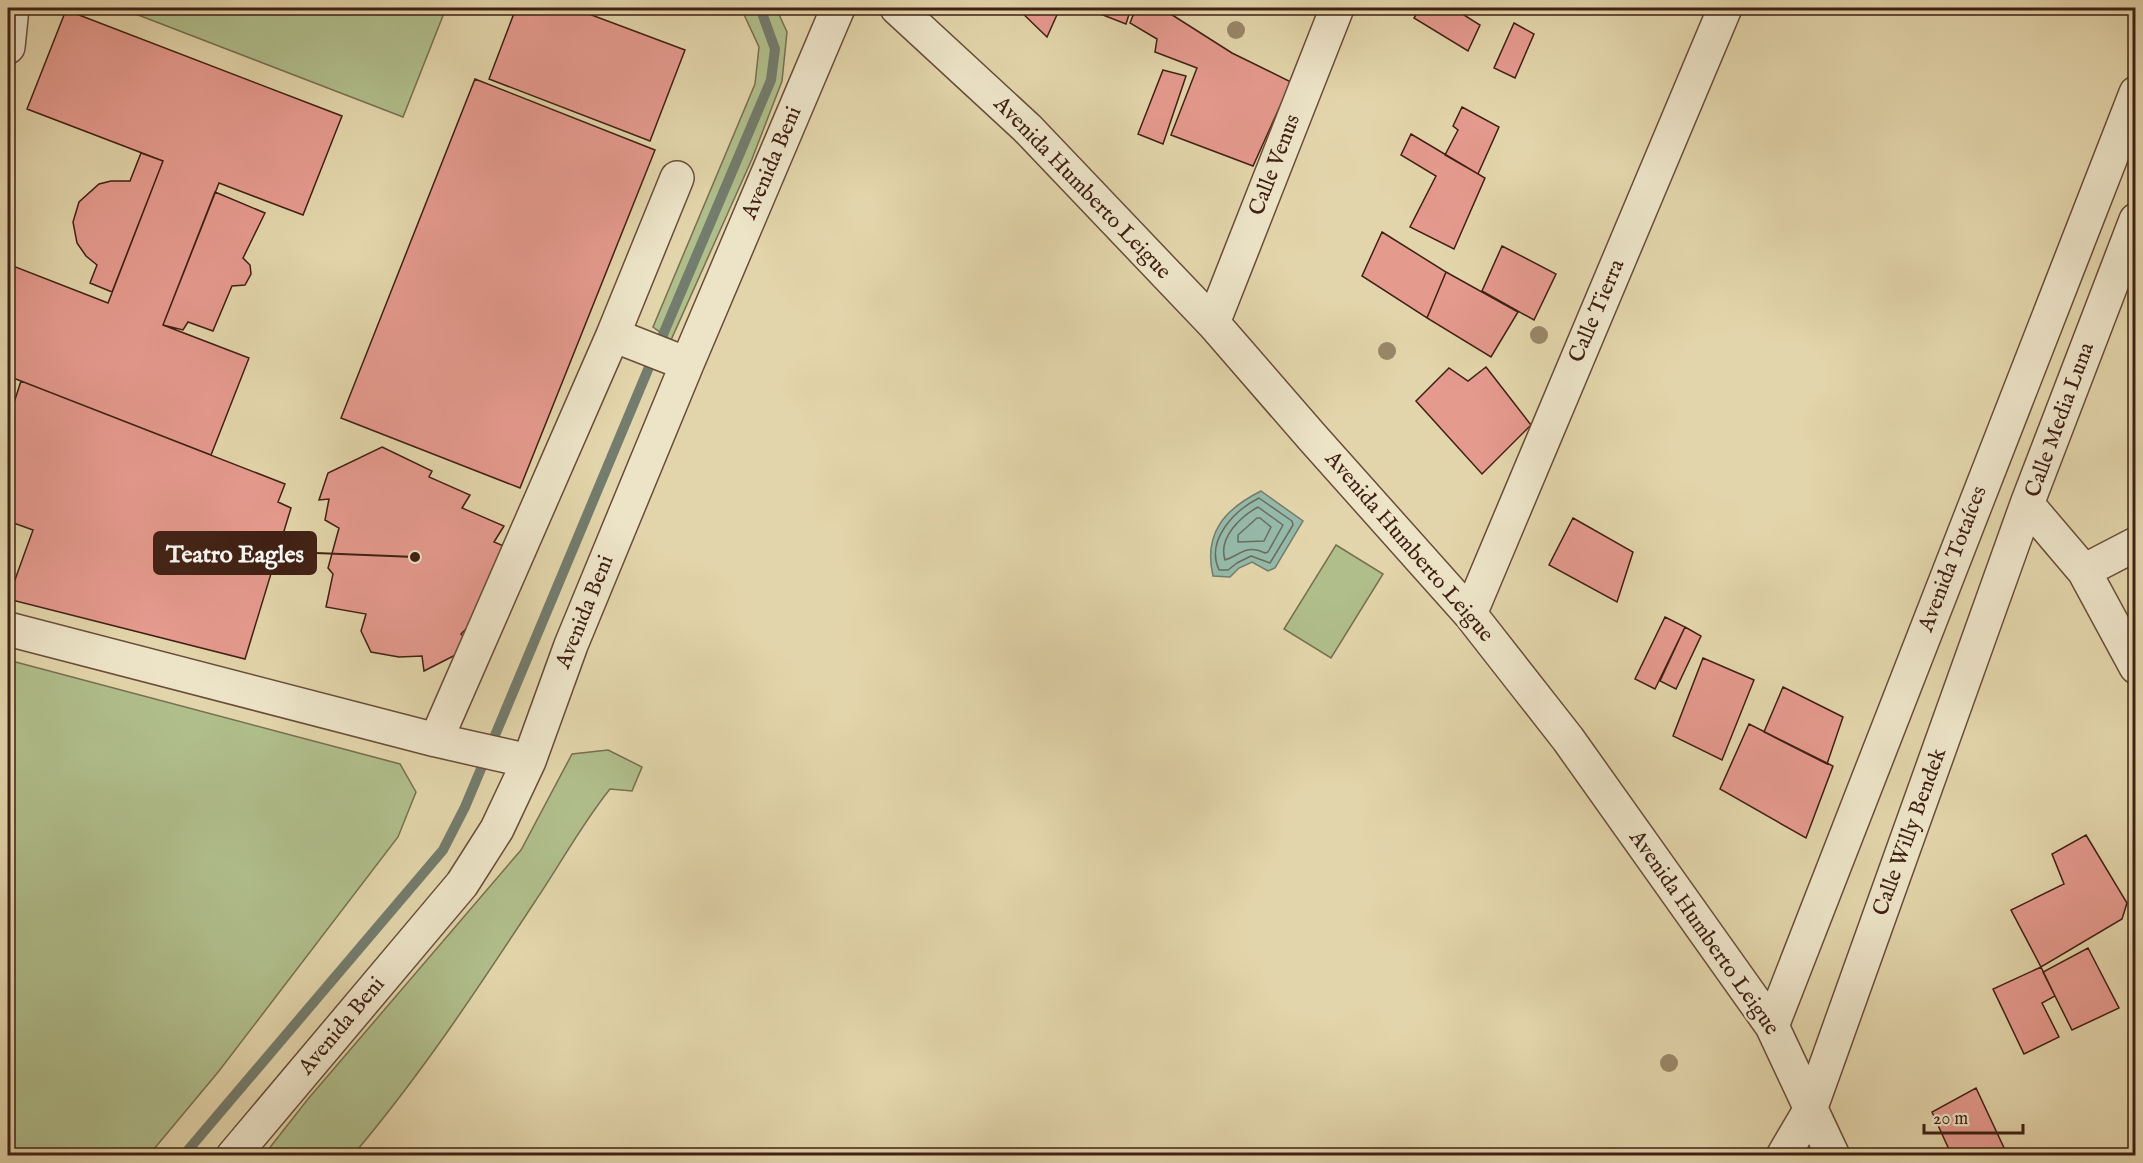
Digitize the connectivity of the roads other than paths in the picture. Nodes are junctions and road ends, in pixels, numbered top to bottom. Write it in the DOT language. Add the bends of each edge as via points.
graph roads {
  1 [pos="12,8"];
  2 [pos="838,8"];
  3 [pos="897,8"];
  4 [pos="1337,8"];
  5 [pos="1725,8"];
  6 [pos="8,47"];
  7 [pos="2136,93"];
  8 [pos="677,178"];
  9 [pos="2136,220"];
  10 [pos="1213,323"];
  11 [pos="612,335"];
  12 [pos="687,364"];
  13 [pos="2027,504"];
  14 [pos="2136,544"];
  15 [pos="2084,572"];
  16 [pos="1470,614"];
  17 [pos="8,629"];
  18 [pos="2136,667"];
  19 [pos="438,740"];
  20 [pos="521,759"];
  21 [pos="1772,1026"];
  22 [pos="1810,1110"];
  23 [pos="233,1155"];
  24 [pos="1783,1155"];
  25 [pos="1833,1155"];
  1 -- 6 [label="street"];
  2 -- 12 [label="street, Avenida Beni"];
  3 -- 10 [label="street, Avenida Humberto Leigue" via="1027,128"];
  4 -- 10 [label="street, Calle Venus"];
  5 -- 16 [label="street, Calle Tierra"];
  7 -- 21 [label="street, Avenida Totaíces"];
  8 -- 11 [label="street"];
  9 -- 13 [label="street, Calle Media Luna"];
  10 -- 16 [label="street, Avenida Humberto Leigue"];
  11 -- 12 [label="street"];
  11 -- 19 [label="street"];
  12 -- 20 [label="street, Avenida Beni"];
  13 -- 15 [label="street, Calle Media Luna"];
  13 -- 22 [label="street, Calle Willy Bendek"];
  14 -- 15 [label="street"];
  15 -- 18 [label="street, Calle Media Luna"];
  16 -- 21 [label="street, Avenida Humberto Leigue" via="1568,739"];
  17 -- 19 [label="street"];
  19 -- 20 [label="street"];
  20 -- 23 [label="street, Avenida Beni" via="497,830 462,884"];
  21 -- 22 [label="street, Avenida Humberto Leigue"];
  22 -- 24 [label="street, Calle Willy Bendek"];
  22 -- 25 [label="street, Avenida Humberto Leigue"];
}
